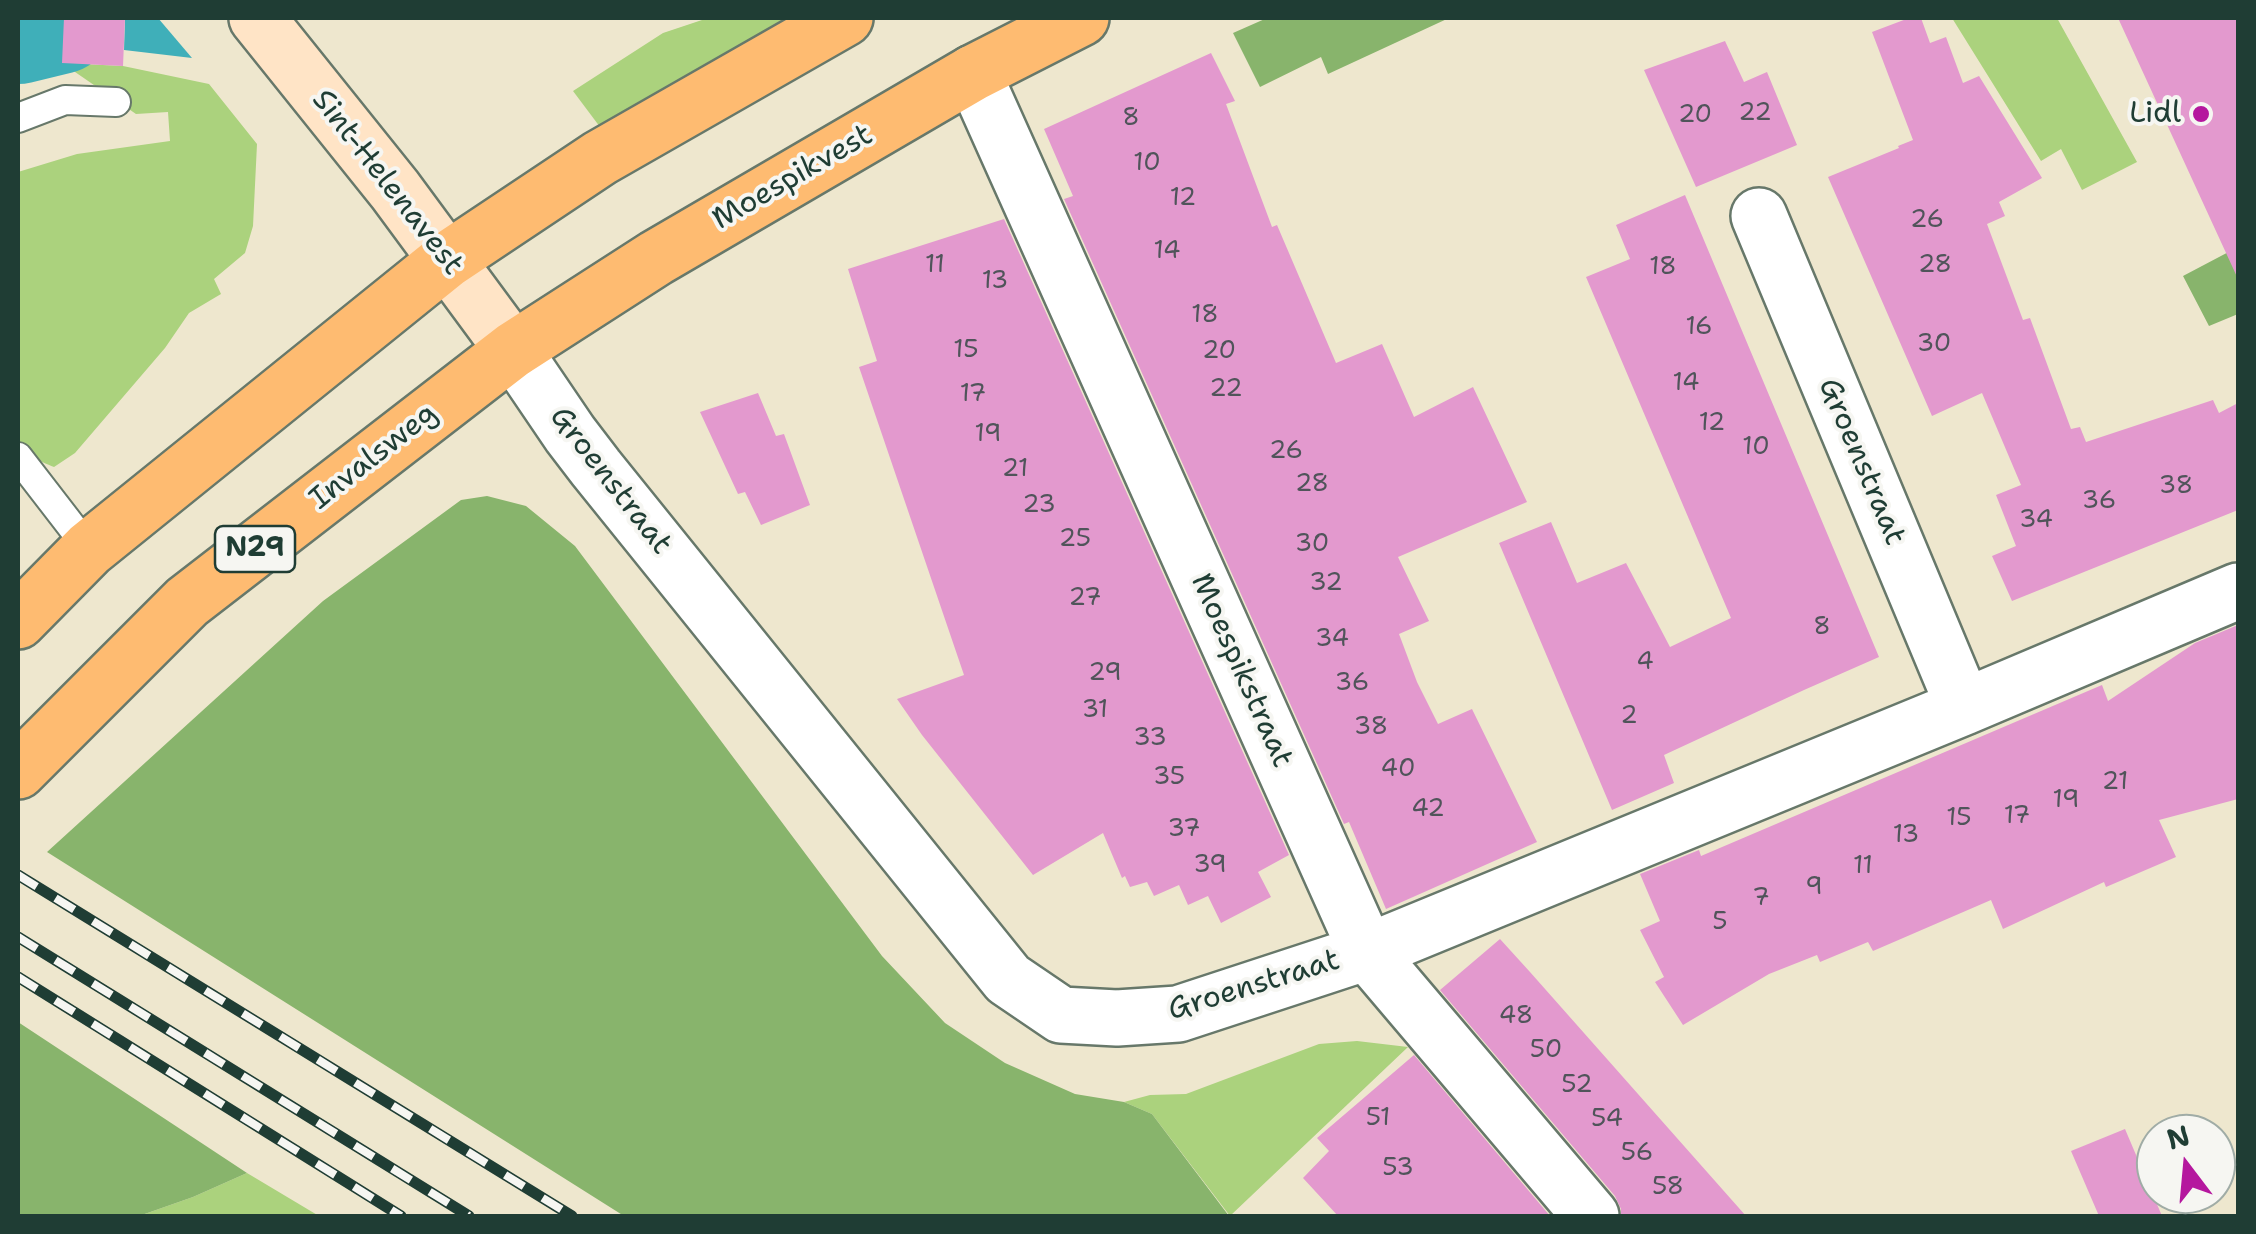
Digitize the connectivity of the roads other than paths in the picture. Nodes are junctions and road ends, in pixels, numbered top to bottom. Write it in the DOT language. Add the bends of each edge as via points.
graph roads {
  1 [pos="257,18"];
  2 [pos="845,18"];
  3 [pos="1081,18"];
  4 [pos="973,73"];
  5 [pos="116,102"];
  6 [pos="18,118"];
  7 [pos="1759,216"];
  8 [pos="447,260"];
  9 [pos="513,350"];
  10 [pos="18,457"];
  11 [pos="89,549"];
  12 [pos="2238,591"];
  13 [pos="18,621"];
  14 [pos="1964,707"];
  15 [pos="18,771"];
  16 [pos="1367,952"];
  17 [pos="1591,1216"];
  1 -- 8 [label="street, Sint-Helenavest"];
  2 -- 8 [label="main road" via="600,158"];
  3 -- 4 [label="main road, Moespikvest / N29"];
  4 -- 9 [label="main road, Moespikvest / N29" via="656,258"];
  4 -- 16 [label="street, Moespikstraat"];
  5 -- 6 [label="lane" via="66,100"];
  7 -- 14 [label="street, Groenstraat"];
  8 -- 9 [label="street, Sint-Helenavest"];
  8 -- 11 [label="main road"];
  9 -- 15 [label="main road, Invalsweg / N29" via="187,602"];
  9 -- 16 [label="street, Groenstraat" via="587,456 1008,979 1061,1015 1178,1014"];
  10 -- 11 [label="lane"];
  11 -- 13 [label="main road"];
  12 -- 14 [label="street, Groenstraat"];
  14 -- 16 [label="street, Groenstraat"];
  16 -- 17 [label="street, Moespikstraat"];
}
